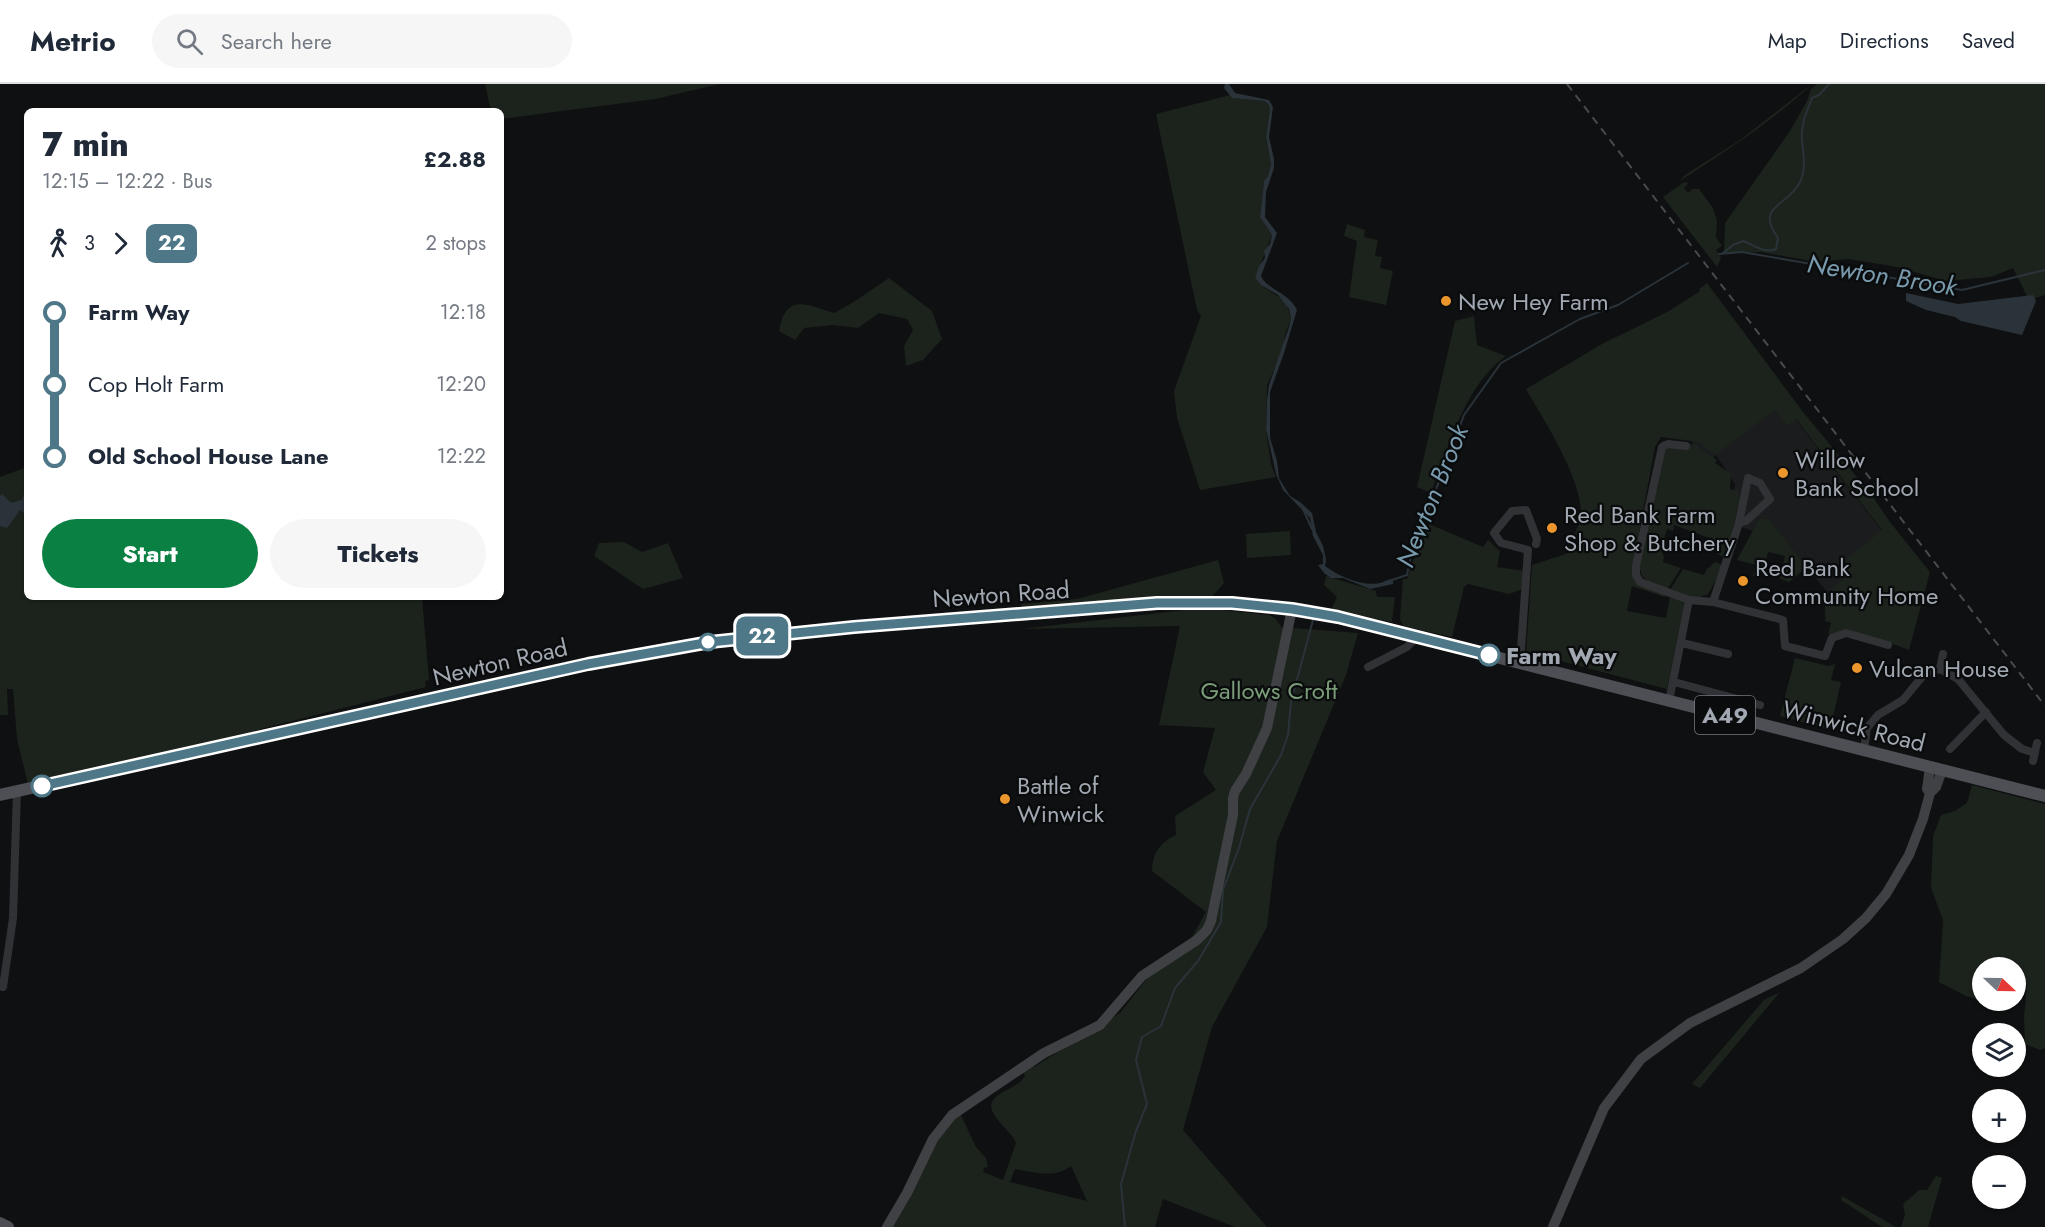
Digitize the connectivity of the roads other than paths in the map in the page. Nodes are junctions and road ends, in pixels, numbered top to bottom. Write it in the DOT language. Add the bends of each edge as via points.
graph roads {
  1 [pos="1686,446"];
  2 [pos="1739,523"];
  3 [pos="1536,544"];
  4 [pos="1689,600"];
  5 [pos="1713,602"];
  6 [pos="1292,609"];
  7 [pos="1338,617"];
  8 [pos="1416,637"];
  9 [pos="1682,643"];
  10 [pos="1888,645"];
  11 [pos="1728,654"];
  12 [pos="1942,654"];
  13 [pos="1520,663"];
  14 [pos="1368,667"];
  15 [pos="1940,669"];
  16 [pos="1674,682"];
  17 [pos="1669,700"];
  18 [pos="1760,705"];
  19 [pos="1986,712"];
  20 [pos="2037,743"];
  21 [pos="1950,749"];
  22 [pos="1864,750"];
  23 [pos="1936,768"];
  24 [pos="17,791"];
  25 [pos="0,795"];
  26 [pos="2045,796"];
  27 [pos="3,987"];
  28 [pos="0,1223"];
  29 [pos="8,1227"];
  30 [pos="887,1227"];
  31 [pos="1553,1227"];
  1 -- 4 [label="street" via="1662,447 1636,566 1640,582"];
  2 -- 2 [label="street" via="1741,512 1748,478 1760,483 1770,499"];
  2 -- 5 [label="street"];
  3 -- 13 [label="street" via="1526,510 1512,511 1494,533 1501,543 1528,550"];
  4 -- 5 [label="street"];
  4 -- 9 [label="street"];
  5 -- 10 [label="street" via="1783,620 1785,646 1825,656 1832,638 1846,633"];
  6 -- 7 [label="main road, Newton Road / A49"];
  6 -- 24 [label="main road, Newton Road / A49" via="1232,603 1157,603 701,643 588,664"];
  6 -- 30 [label="street" via="1266,728 1233,798 1233,815 1207,930 1142,976 1100,1025 1044,1053 952,1115 933,1139"];
  7 -- 8 [label="main road, Winwick Road / A49"];
  8 -- 13 [label="main road, Winwick Road / A49"];
  8 -- 14 [label="street" via="1407,647"];
  9 -- 11 [label="street"];
  9 -- 16 [label="street"];
  12 -- 15 [label="street"];
  13 -- 17 [label="main road, Winwick Road / A49"];
  15 -- 19 [label="street" via="1959,679"];
  15 -- 22 [label="street" via="1926,672 1903,700 1878,715 1867,728"];
  16 -- 17 [label="street"];
  16 -- 18 [label="street"];
  17 -- 22 [label="main road, Winwick Road / A49"];
  19 -- 20 [label="street" via="1994,725 2034,757"];
  19 -- 21 [label="street"];
  22 -- 23 [label="main road, Winwick Road / A49"];
  23 -- 26 [label="main road, Winwick Road / A49"];
  23 -- 31 [label="street" via="1909,855 1866,918 1801,968 1689,1023 1641,1059 1604,1108"];
  24 -- 25 [label="main road, Newton Road / A49"];
  24 -- 27 [label="street" via="13,918"];
  28 -- 29 [label="main road"];
}
